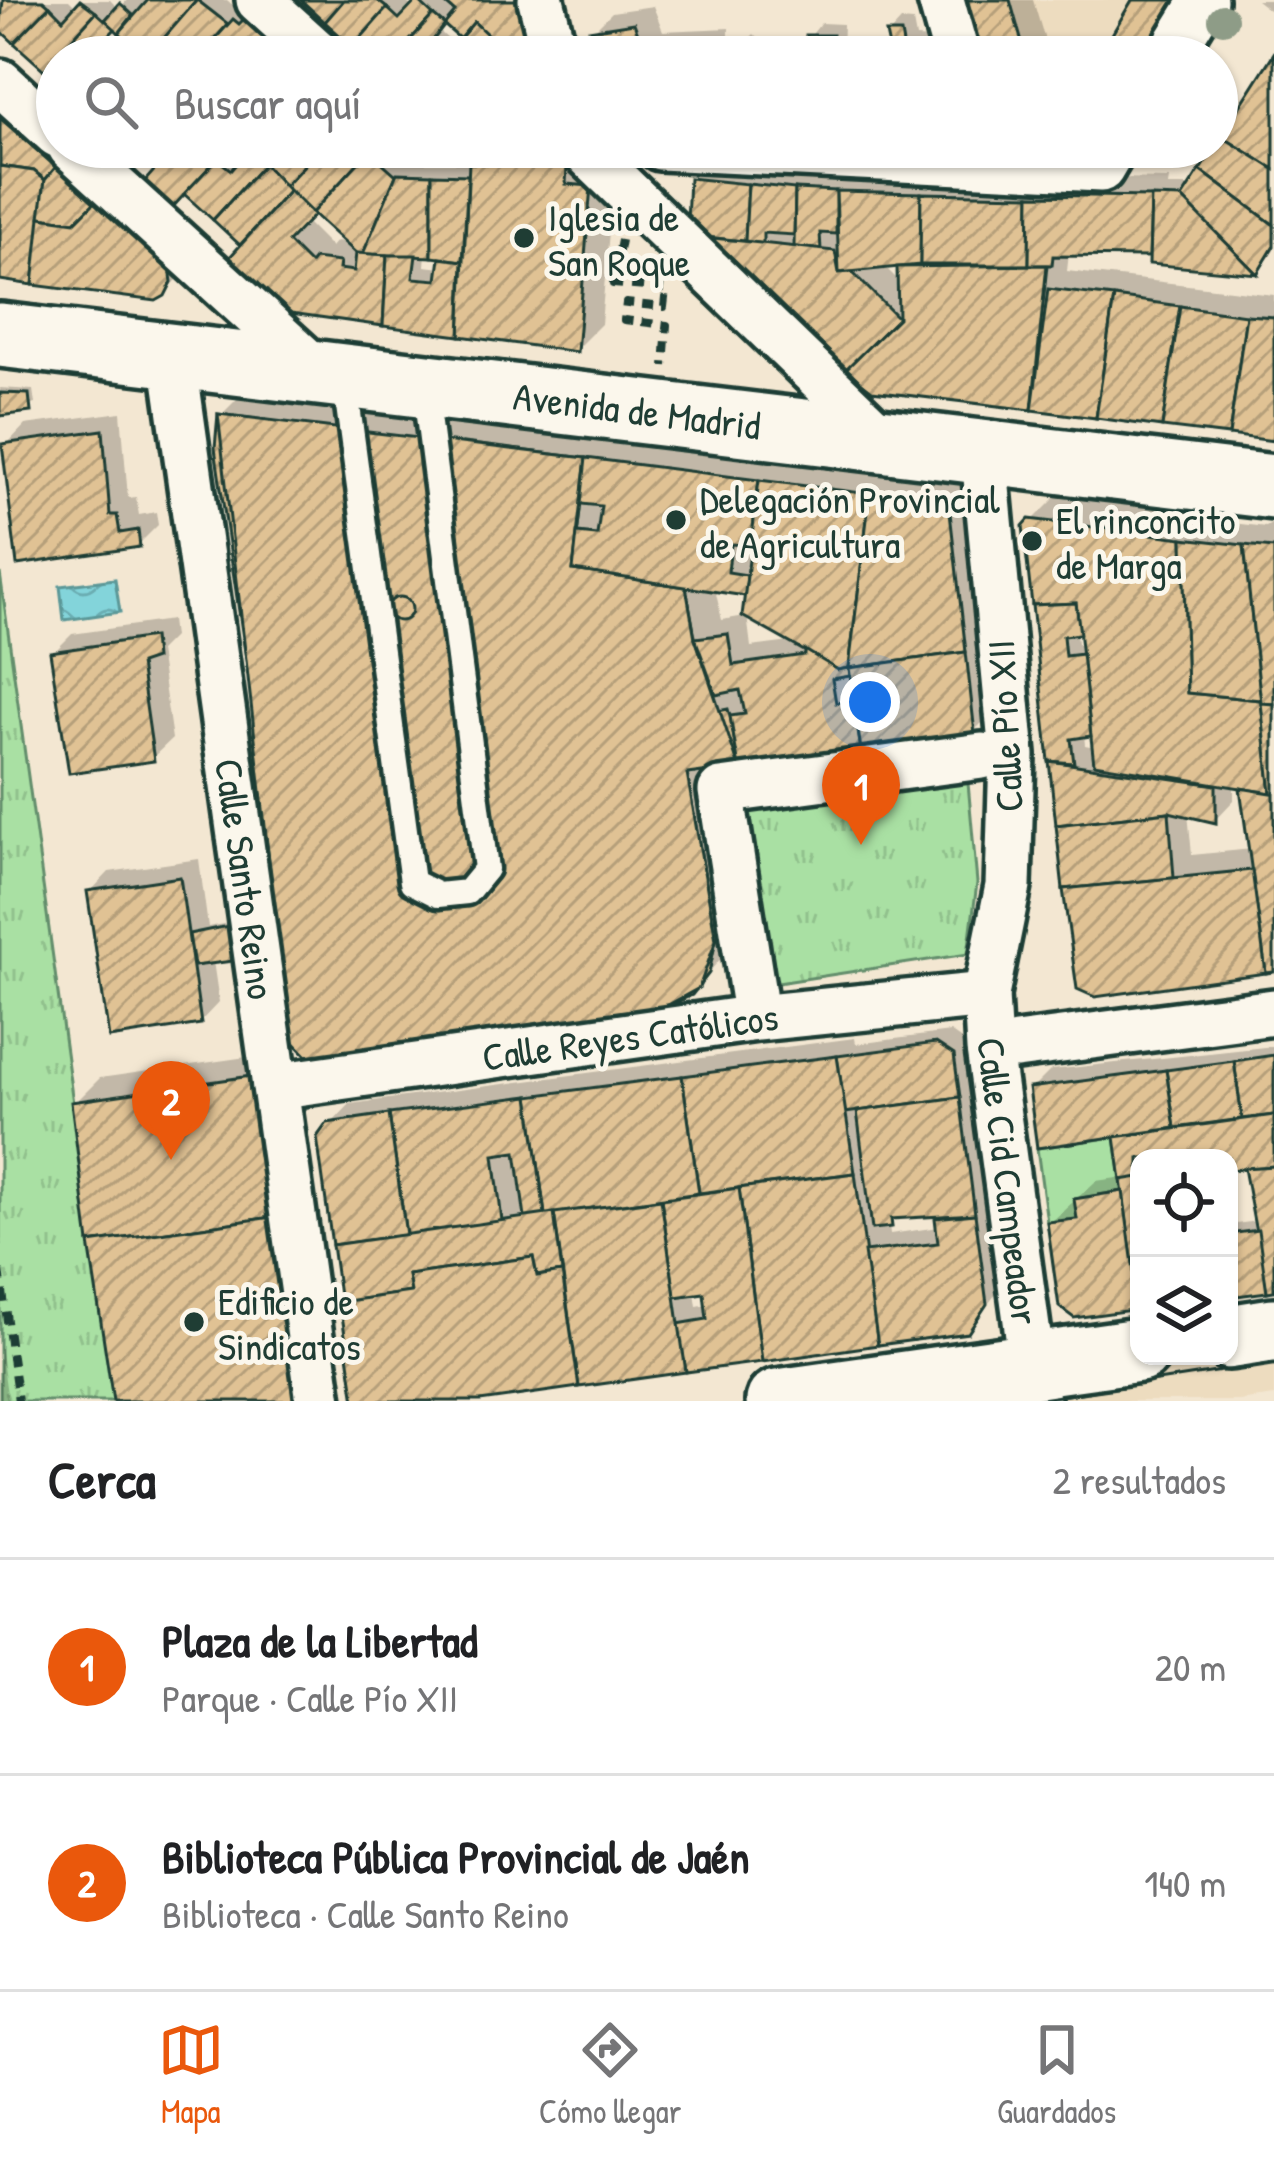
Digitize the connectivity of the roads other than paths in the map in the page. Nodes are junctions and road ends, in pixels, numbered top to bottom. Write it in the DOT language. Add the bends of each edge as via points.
graph roads {
  1 [pos="260,0"];
  2 [pos="541,0"];
  3 [pos="941,0"];
  4 [pos="1204,0"];
  5 [pos="299,36"];
  6 [pos="550,36"];
  7 [pos="951,36"];
  8 [pos="1182,36"];
  9 [pos="0,82"];
  10 [pos="36,115"];
  11 [pos="95,168"];
  12 [pos="603,168"];
  13 [pos="0,334"];
  14 [pos="172,357"];
  15 [pos="330,372"];
  16 [pos="424,384"];
  17 [pos="887,443"];
  18 [pos="984,456"];
  19 [pos="1274,487"];
  20 [pos="982,756"];
  21 [pos="753,994"];
  22 [pos="986,995"];
  23 [pos="1274,1012"];
  24 [pos="1016,1046"];
  25 [pos="275,1086"];
  26 [pos="1274,1330"];
  27 [pos="1238,1335"];
  28 [pos="1130,1353"];
  29 [pos="1035,1384"];
  30 [pos="319,1401"];
  31 [pos="778,1401"];
  1 -- 5 [label="street"];
  2 -- 6 [label="street"];
  3 -- 7 [label="street"];
  4 -- 8 [label="street"];
  9 -- 10 [label="street"];
  11 -- 15 [label="street"];
  12 -- 17 [label="street"];
  13 -- 14 [label="street, Avenida de Madrid"];
  14 -- 15 [label="street, Avenida de Madrid"];
  14 -- 25 [label="street, Calle Santo Reino"];
  15 -- 16 [label="street, Avenida de Madrid"];
  15 -- 16 [label="lane" via="412,882 438,895 467,892 486,869"];
  16 -- 17 [label="street, Avenida de Madrid"];
  17 -- 18 [label="street, Avenida de Madrid"];
  18 -- 19 [label="street, Avenida de Madrid"];
  18 -- 22 [label="street, Calle Pío XII" via="1012,755 1008,886"];
  20 -- 21 [label="street" via="721,791"];
  22 -- 25 [label="street, Calle Reyes Católicos" via="757,1018"];
  22 -- 29 [label="street, Calle Cid Campeador"];
  23 -- 24 [label="street"];
  25 -- 30 [label="street, Calle Santo Reino"];
  26 -- 27 [label="street"];
  28 -- 29 [label="street"];
  29 -- 31 [label="street"];
}
